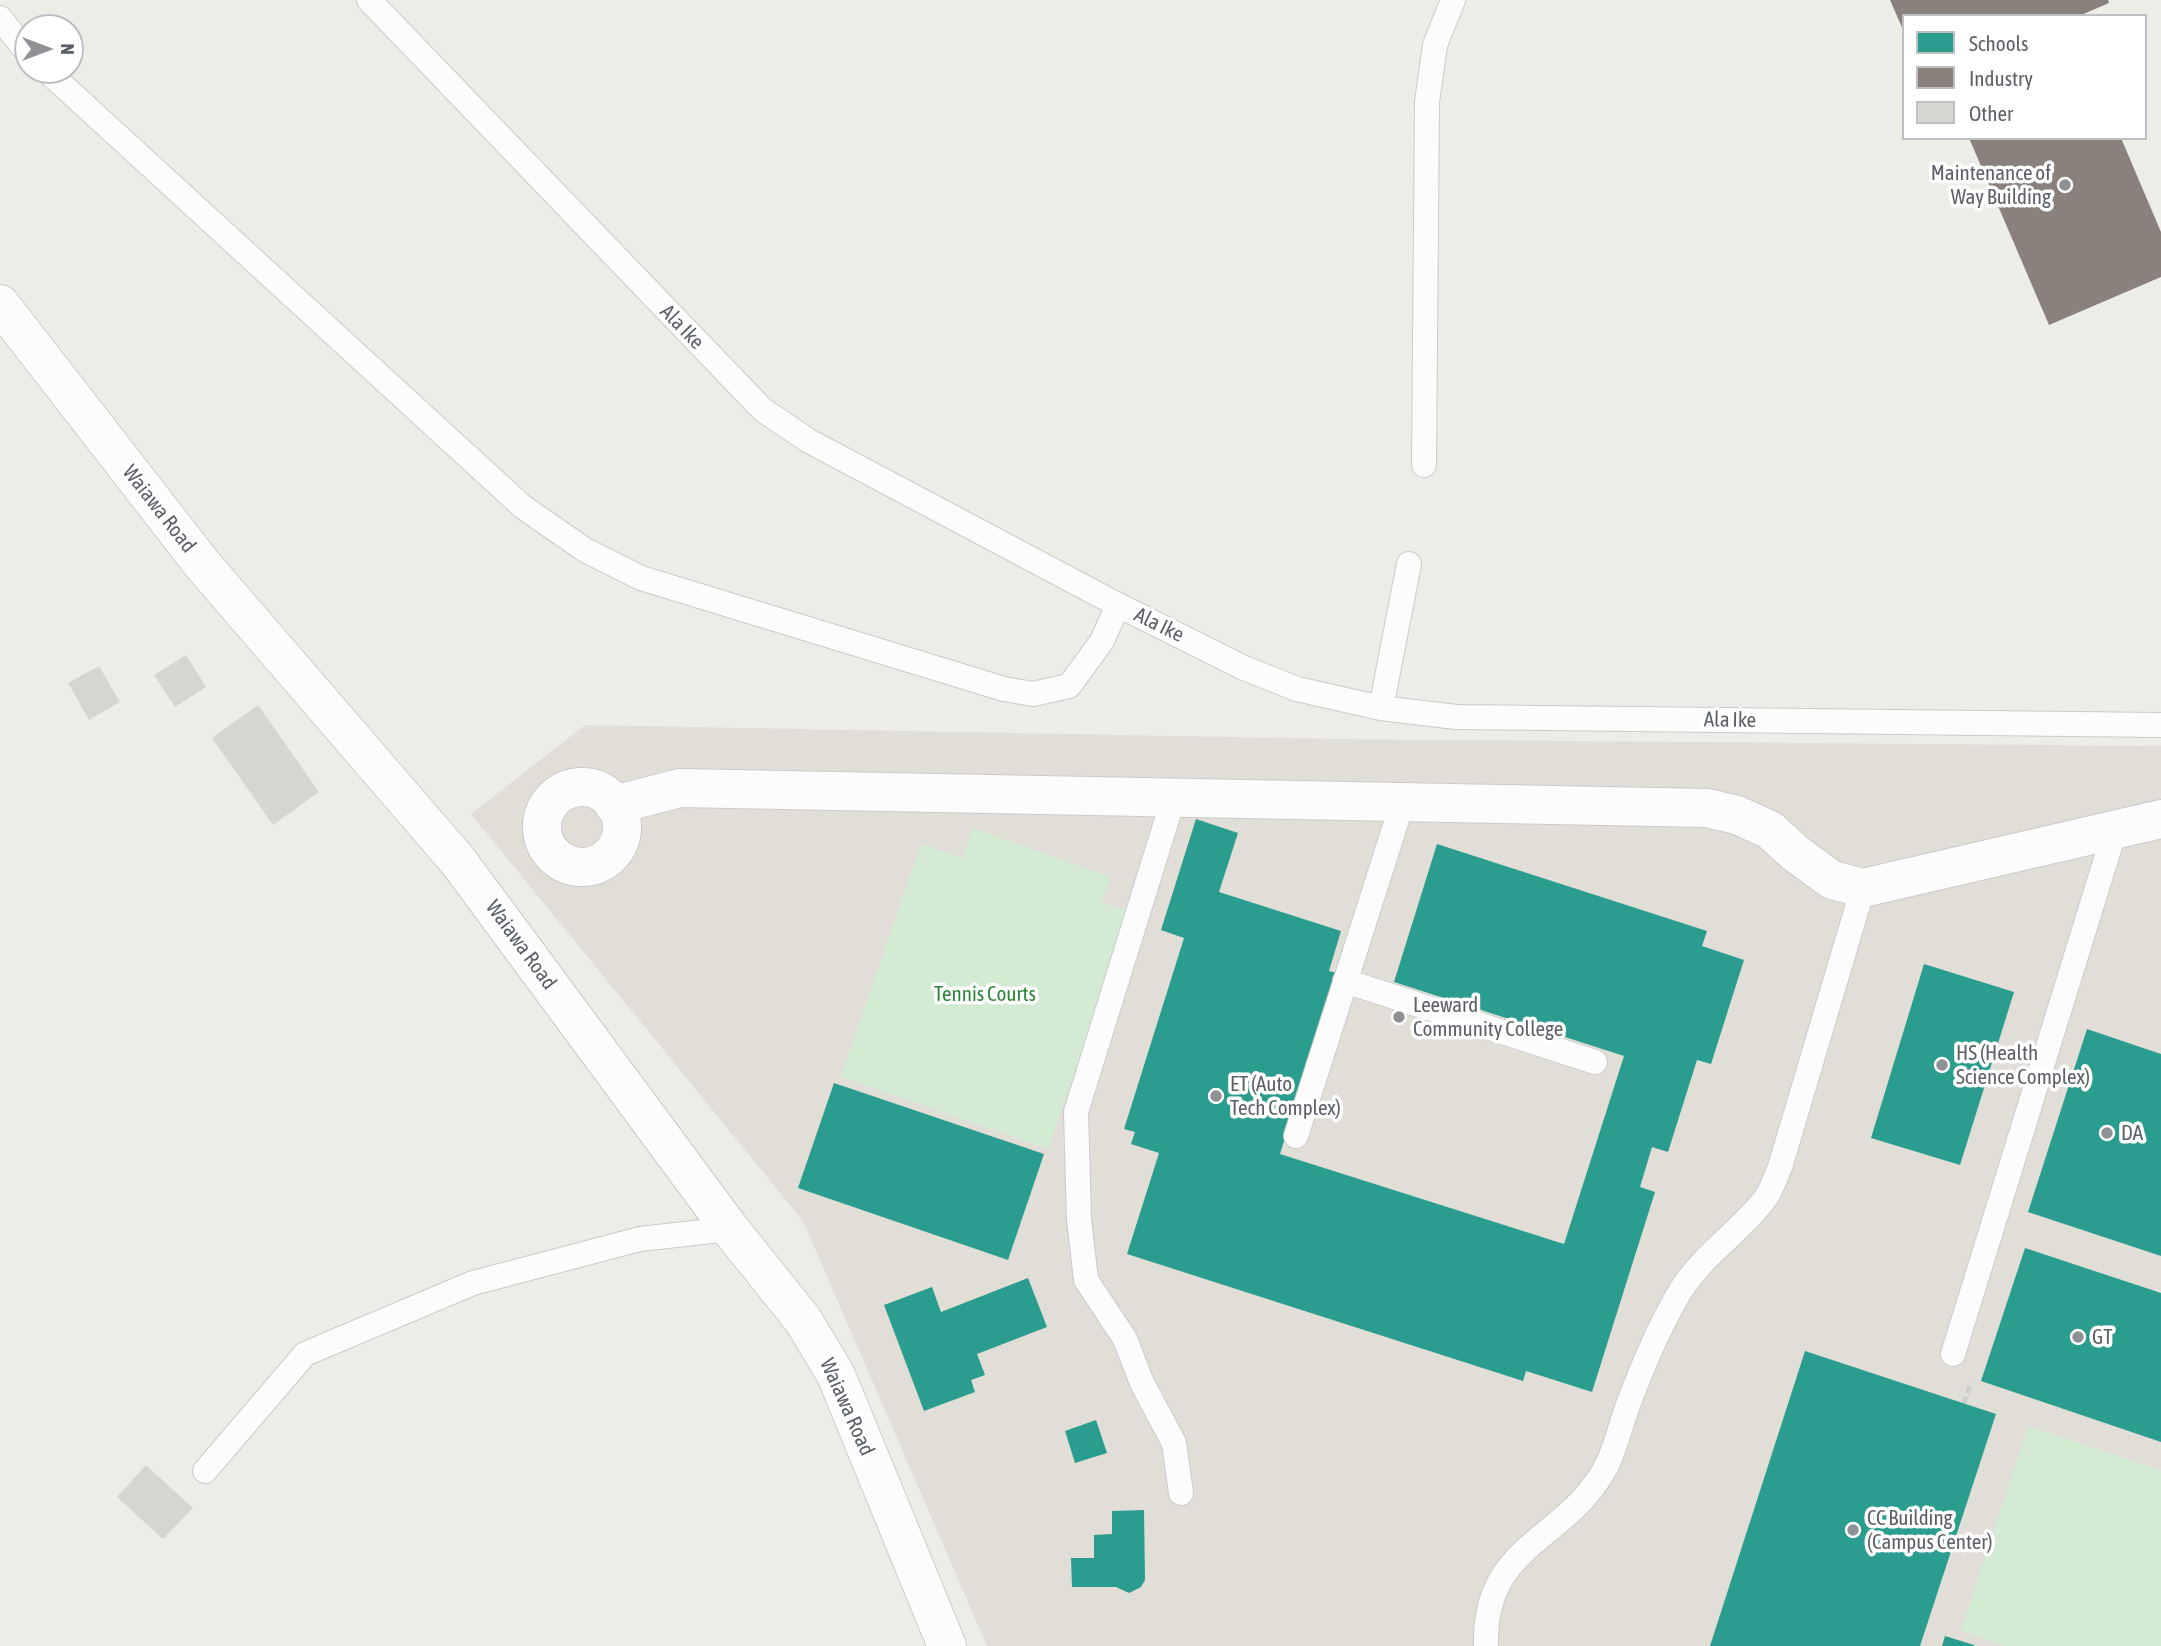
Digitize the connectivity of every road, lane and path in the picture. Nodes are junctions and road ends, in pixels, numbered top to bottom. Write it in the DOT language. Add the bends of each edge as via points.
graph roads {
  1 [pos="369,0"];
  2 [pos="1453,0"];
  3 [pos="0,18"];
  4 [pos="14,36"];
  5 [pos="61,84"];
  6 [pos="0,304"];
  7 [pos="1424,465"];
  8 [pos="1409,564"];
  9 [pos="1118,605"];
  10 [pos="1381,708"];
  11 [pos="2161,725"];
  12 [pos="1173,800"];
  13 [pos="1402,804"];
  14 [pos="614,805"];
  15 [pos="2161,819"];
  16 [pos="2115,830"];
  17 [pos="1863,888"];
  18 [pos="1345,981"];
  19 [pos="1595,1062"];
  20 [pos="1296,1136"];
  21 [pos="730,1229"];
  22 [pos="1953,1354"];
  23 [pos="205,1471"];
  24 [pos="1181,1493"];
  25 [pos="947,1646"];
  26 [pos="1486,1646"];
  1 -- 9 [label="lane, Ala Ike" via="763,410 809,441"];
  2 -- 7 [label="lane" via="1435,45 1427,102"];
  3 -- 4 [label="lane"];
  5 -- 9 [label="lane" via="523,507 585,550 641,578 1032,694 1069,686 1102,641"];
  6 -- 21 [label="street, Waiawa Road" via="202,564 458,861"];
  8 -- 10 [label="lane"];
  9 -- 10 [label="lane, Ala Ike" via="1244,668 1297,689"];
  10 -- 11 [label="lane, Ala Ike" via="1456,718"];
  12 -- 13 [label="street"];
  12 -- 14 [label="street" via="680,788"];
  12 -- 24 [label="lane" via="1076,1112 1086,1280 1125,1339 1174,1443"];
  13 -- 17 [label="street" via="1707,808 1770,830 1832,880"];
  13 -- 18 [label="lane"];
  15 -- 16 [label="street"];
  16 -- 17 [label="street"];
  16 -- 22 [label="lane"];
  17 -- 26 [label="lane" via="1768,1195 1708,1254 1682,1288 1657,1333 1607,1465 1574,1511 1532,1542 1501,1575 1485,1617"];
  18 -- 19 [label="lane"];
  18 -- 20 [label="lane"];
  21 -- 23 [label="lane" via="640,1239 472,1283 305,1354"];
  21 -- 25 [label="street, Waiawa Road" via="803,1320 836,1375"];
}
